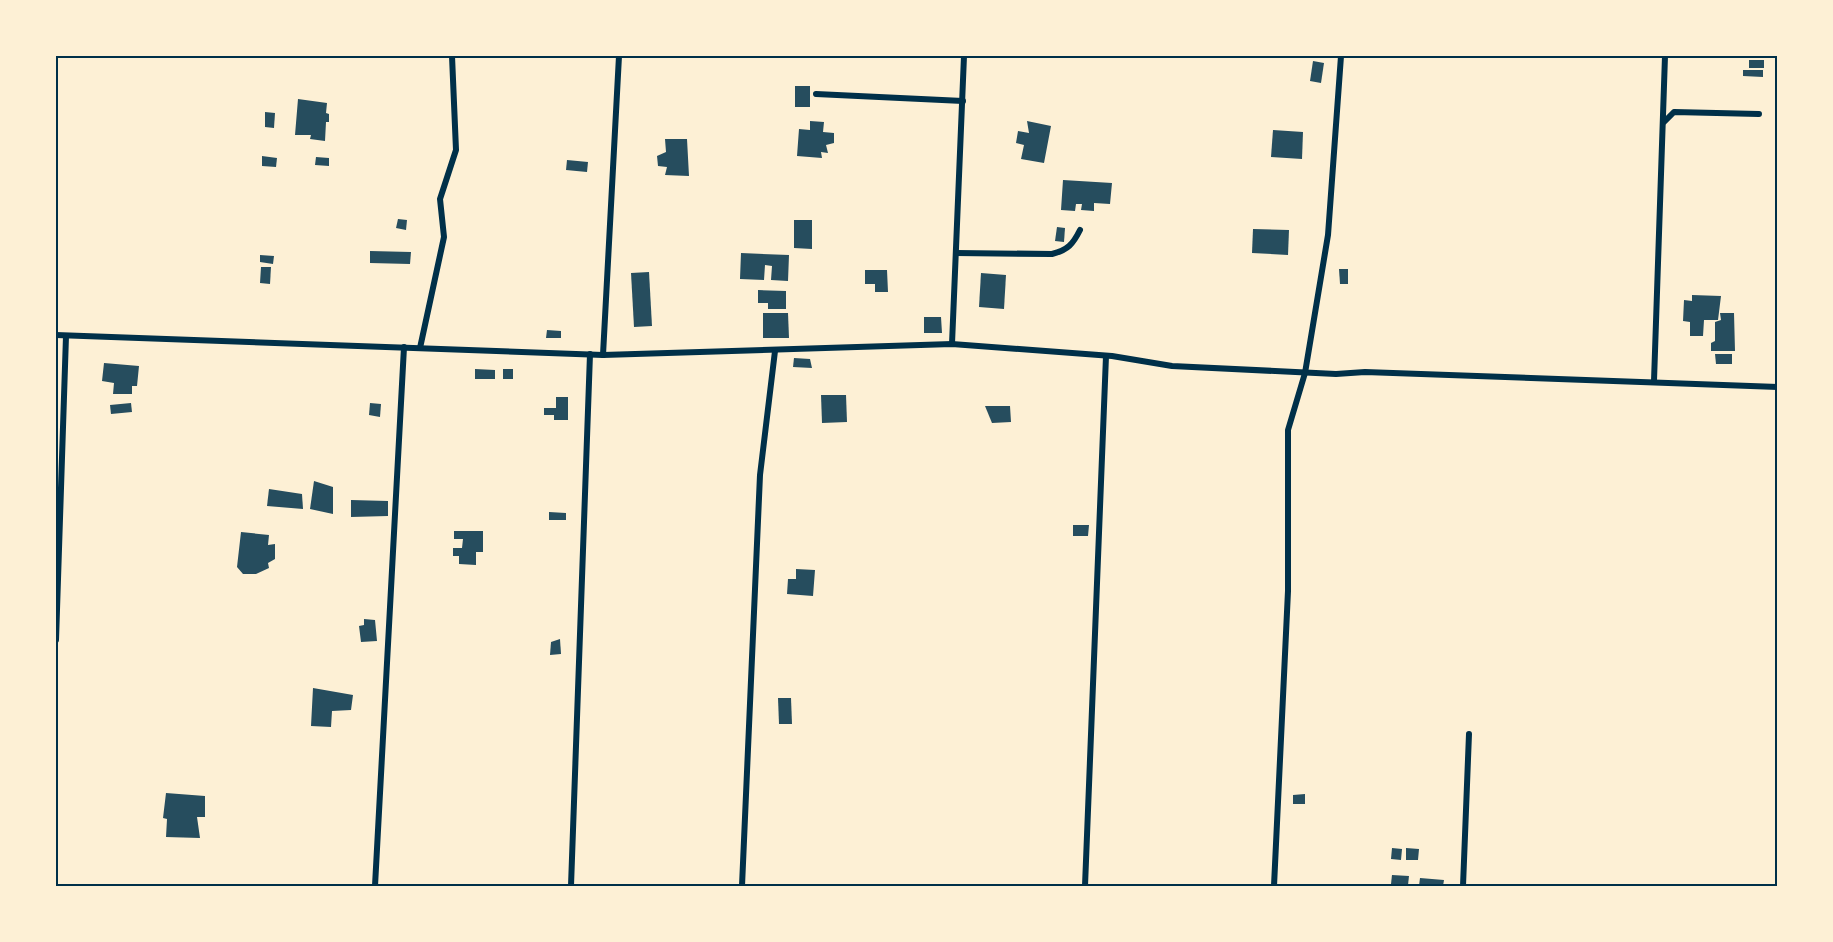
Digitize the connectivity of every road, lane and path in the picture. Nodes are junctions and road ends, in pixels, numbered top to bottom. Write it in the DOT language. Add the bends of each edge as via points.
graph roads {
  1 [pos="452,56"];
  2 [pos="620,56"];
  3 [pos="964,56"];
  4 [pos="1341,56"];
  5 [pos="1665,56"];
  6 [pos="816,94"];
  7 [pos="963,100"];
  8 [pos="1759,114"];
  9 [pos="1663,122"];
  10 [pos="1080,230"];
  11 [pos="956,253"];
  12 [pos="56,335"];
  13 [pos="66,336"];
  14 [pos="952,344"];
  15 [pos="404,347"];
  16 [pos="420,348"];
  17 [pos="775,351"];
  18 [pos="590,354"];
  19 [pos="603,355"];
  20 [pos="1106,356"];
  21 [pos="1305,373"];
  22 [pos="1654,381"];
  23 [pos="1778,387"];
  24 [pos="56,640"];
  25 [pos="1469,734"];
  26 [pos="375,886"];
  27 [pos="571,886"];
  28 [pos="742,886"];
  29 [pos="1084,886"];
  30 [pos="1274,886"];
  31 [pos="1463,886"];
  1 -- 16 [label="street" via="456,150 440,199 444,237"];
  2 -- 19 [label="street"];
  3 -- 7 [label="street"];
  4 -- 21 [label="street" via="1328,235"];
  5 -- 9 [label="street"];
  6 -- 7 [label="street"];
  7 -- 11 [label="street"];
  8 -- 9 [label="street" via="1674,112"];
  9 -- 22 [label="street"];
  10 -- 11 [label="street" via="1072,245 1052,254"];
  11 -- 14 [label="street"];
  12 -- 13 [label="street"];
  13 -- 15 [label="street"];
  13 -- 24 [label="street"];
  14 -- 17 [label="street"];
  14 -- 20 [label="street"];
  15 -- 16 [label="street"];
  15 -- 26 [label="street"];
  16 -- 18 [label="street"];
  17 -- 19 [label="street"];
  17 -- 28 [label="street" via="759,475"];
  18 -- 19 [label="street"];
  18 -- 27 [label="street"];
  20 -- 21 [label="street" via="1172,366"];
  20 -- 29 [label="street"];
  21 -- 22 [label="street"];
  21 -- 30 [label="street" via="1288,430 1288,591"];
  22 -- 23 [label="street"];
  25 -- 31 [label="street"];
}
